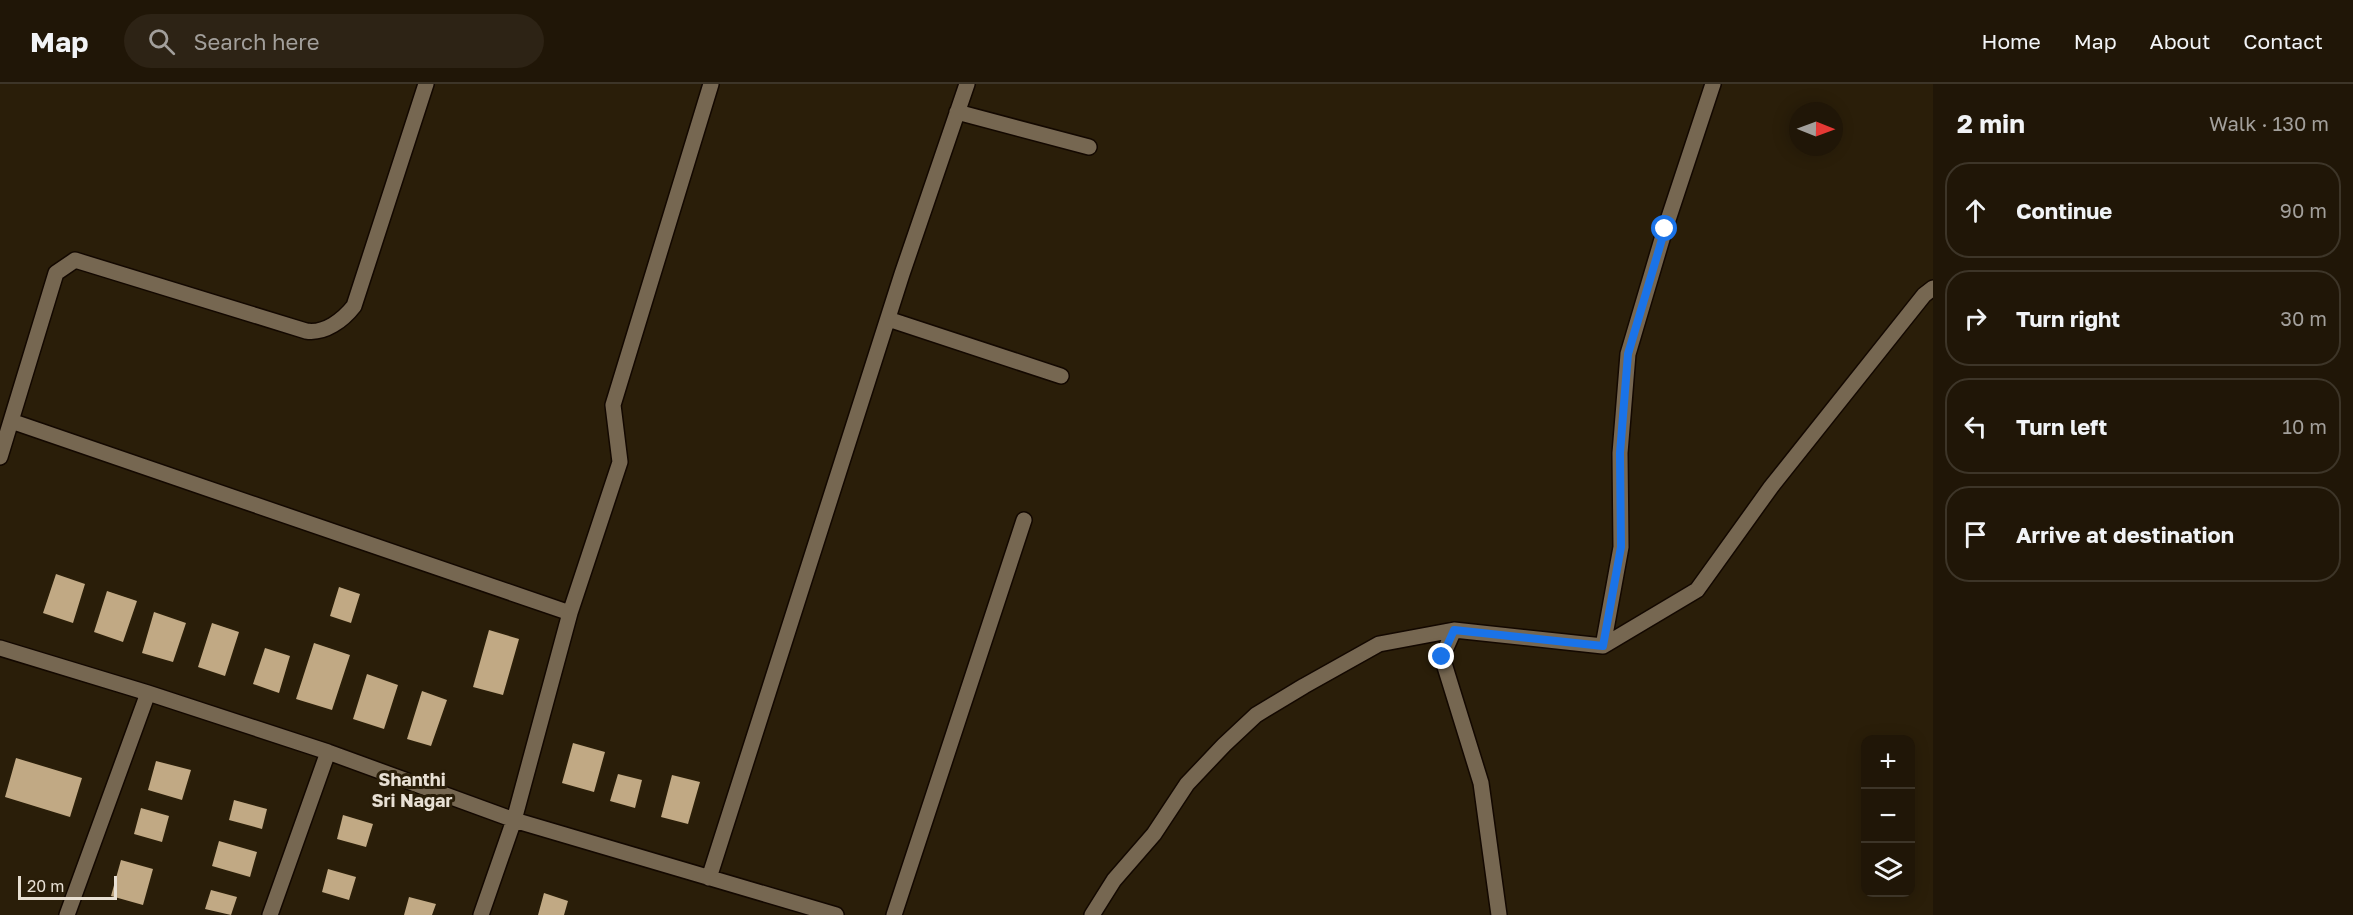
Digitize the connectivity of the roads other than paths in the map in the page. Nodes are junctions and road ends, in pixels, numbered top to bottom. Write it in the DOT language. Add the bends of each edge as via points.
graph roads {
  1 [pos="426,84"];
  2 [pos="711,84"];
  3 [pos="967,84"];
  4 [pos="1713,84"];
  5 [pos="957,112"];
  6 [pos="1089,147"];
  7 [pos="1933,288"];
  8 [pos="888,319"];
  9 [pos="1061,376"];
  10 [pos="11,420"];
  11 [pos="0,457"];
  12 [pos="1024,520"];
  13 [pos="570,612"];
  14 [pos="1454,630"];
  15 [pos="1603,646"];
  16 [pos="0,648"];
  17 [pos="148,693"];
  18 [pos="328,752"];
  19 [pos="514,820"];
  20 [pos="709,878"];
  21 [pos="67,915"];
  22 [pos="270,915"];
  23 [pos="481,915"];
  24 [pos="836,915"];
  25 [pos="894,915"];
  26 [pos="1092,915"];
  27 [pos="1499,915"];
  1 -- 10 [label="street" via="354,306 344,319 314,332 306,331 75,260 56,273"];
  2 -- 13 [label="street" via="612,405 620,462"];
  3 -- 5 [label="street"];
  4 -- 15 [label="street" via="1628,354 1620,453 1621,547"];
  5 -- 6 [label="street"];
  5 -- 8 [label="street"];
  7 -- 15 [label="street" via="1772,487 1697,590"];
  8 -- 9 [label="street"];
  8 -- 20 [label="street"];
  10 -- 11 [label="street"];
  10 -- 13 [label="street"];
  12 -- 25 [label="street"];
  13 -- 19 [label="street"];
  14 -- 15 [label="street"];
  14 -- 26 [label="street" via="1379,644 1256,715 1187,784"];
  14 -- 27 [label="street" via="1442,657 1480,783"];
  16 -- 17 [label="street"];
  17 -- 18 [label="street"];
  17 -- 21 [label="street"];
  18 -- 19 [label="street"];
  18 -- 22 [label="street"];
  19 -- 20 [label="street"];
  19 -- 23 [label="street"];
  20 -- 24 [label="street"];
}
